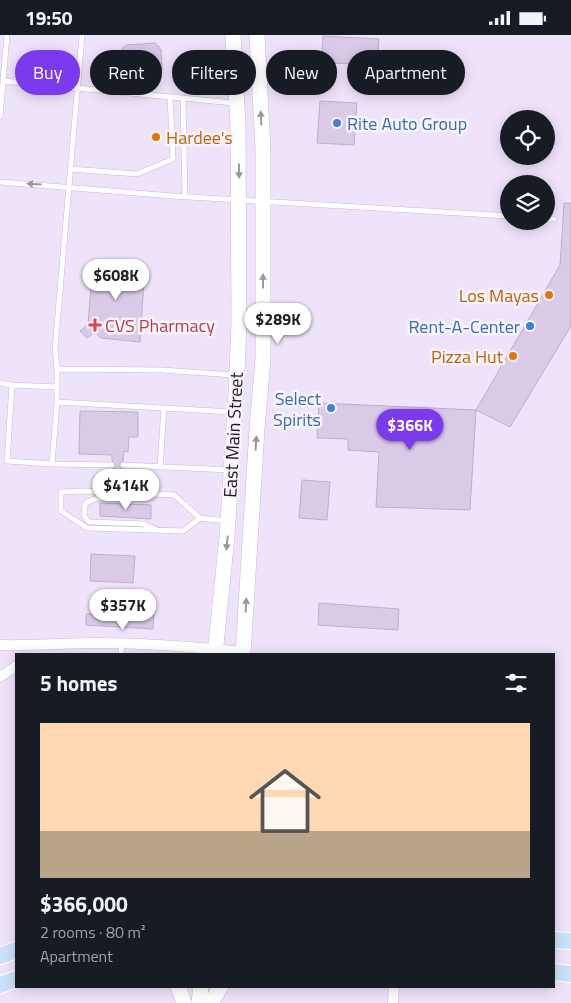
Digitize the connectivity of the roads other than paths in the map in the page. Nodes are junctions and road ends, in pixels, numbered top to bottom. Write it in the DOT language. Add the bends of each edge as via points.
graph roads {
  1 [pos="7,35"];
  2 [pos="82,35"];
  3 [pos="233,35"];
  4 [pos="256,35"];
  5 [pos="80,62"];
  6 [pos="3,81"];
  7 [pos="15,82"];
  8 [pos="80,88"];
  9 [pos="77,95"];
  10 [pos="170,98"];
  11 [pos="183,99"];
  12 [pos="237,104"];
  13 [pos="0,117"];
  14 [pos="70,169"];
  15 [pos="0,182"];
  16 [pos="68,187"];
  17 [pos="185,197"];
  18 [pos="239,199"];
  19 [pos="263,200"];
  20 [pos="500,215"];
  21 [pos="57,369"];
  22 [pos="237,375"];
  23 [pos="0,383"];
  24 [pos="12,385"];
  25 [pos="56,387"];
  26 [pos="56,402"];
  27 [pos="164,408"];
  28 [pos="235,412"];
  29 [pos="52,464"];
  30 [pos="112,465"];
  31 [pos="123,465"];
  32 [pos="160,467"];
  33 [pos="232,470"];
  34 [pos="140,493"];
  35 [pos="200,518"];
  36 [pos="228,521"];
  37 [pos="159,530"];
  38 [pos="0,645"];
  39 [pos="46,646"];
  40 [pos="122,649"];
  41 [pos="215,652"];
  42 [pos="36,653"];
  43 [pos="244,653"];
  44 [pos="15,667"];
  45 [pos="0,677"];
  46 [pos="555,940"];
  47 [pos="571,941"];
  48 [pos="15,950"];
  49 [pos="0,956"];
  50 [pos="555,971"];
  51 [pos="571,973"];
  52 [pos="15,979"];
  53 [pos="0,985"];
  54 [pos="179,988"];
  55 [pos="200,988"];
  56 [pos="220,988"];
  57 [pos="394,988"];
  58 [pos="184,1003"];
  59 [pos="199,1003"];
  60 [pos="211,1003"];
  61 [pos="393,1003"];
  1 -- 6 [label="lane"];
  2 -- 5 [label="lane"];
  3 -- 12 [label="main road, East Main Street"];
  19 -- 4 [label="main road, East Main Street, one-way"];
  6 -- 7 [label="lane"];
  6 -- 13 [label="lane"];
  8 -- 10 [label="lane"];
  9 -- 14 [label="lane"];
  10 -- 11 [label="lane"];
  10 -- 14 [label="lane" via="173,159 137,173"];
  11 -- 12 [label="lane"];
  11 -- 17 [label="lane"];
  12 -- 18 [label="main road, East Main Street, one-way"];
  14 -- 16 [label="lane"];
  16 -- 15 [label="lane, one-way"];
  16 -- 17 [label="lane"];
  16 -- 21 [label="lane"];
  17 -- 18 [label="lane"];
  18 -- 19 [label="lane"];
  18 -- 22 [label="main road, East Main Street"];
  19 -- 20 [label="lane"];
  43 -- 19 [label="main road, East Main Street, one-way" via="263,359"];
  21 -- 22 [label="lane"];
  21 -- 25 [label="lane"];
  22 -- 28 [label="main road, East Main Street"];
  23 -- 24 [label="lane"];
  24 -- 25 [label="lane"];
  24 -- 29 [label="lane" via="7,461"];
  25 -- 26 [label="lane"];
  26 -- 27 [label="lane"];
  26 -- 29 [label="lane"];
  27 -- 28 [label="lane"];
  27 -- 32 [label="lane"];
  28 -- 33 [label="main road, East Main Street"];
  29 -- 30 [label="lane"];
  31 -- 32 [label="lane"];
  32 -- 33 [label="lane"];
  33 -- 36 [label="main road, East Main Street"];
  34 -- 35 [label="lane" via="174,495"];
  34 -- 37 [label="lane" via="122,499 92,499 85,503 84,516 89,522 144,524"];
  34 -- 37 [label="lane" via="61,492 61,511 87,528"];
  35 -- 36 [label="lane"];
  35 -- 37 [label="lane" via="184,531"];
  36 -- 41 [label="main road, East Main Street, one-way"];
  38 -- 39 [label="street"];
  39 -- 40 [label="street"];
  39 -- 42 [label="street"];
  40 -- 41 [label="street" via="155,644"];
  41 -- 43 [label="street"];
  44 -- 45 [label="street"];
  46 -- 47 [label="main road"];
  48 -- 49 [label="main road"];
  50 -- 51 [label="main road"];
  52 -- 53 [label="main road"];
  54 -- 58 [label="main road"];
  55 -- 59 [label="main road"];
  56 -- 60 [label="main road"];
  57 -- 61 [label="street"];
}
